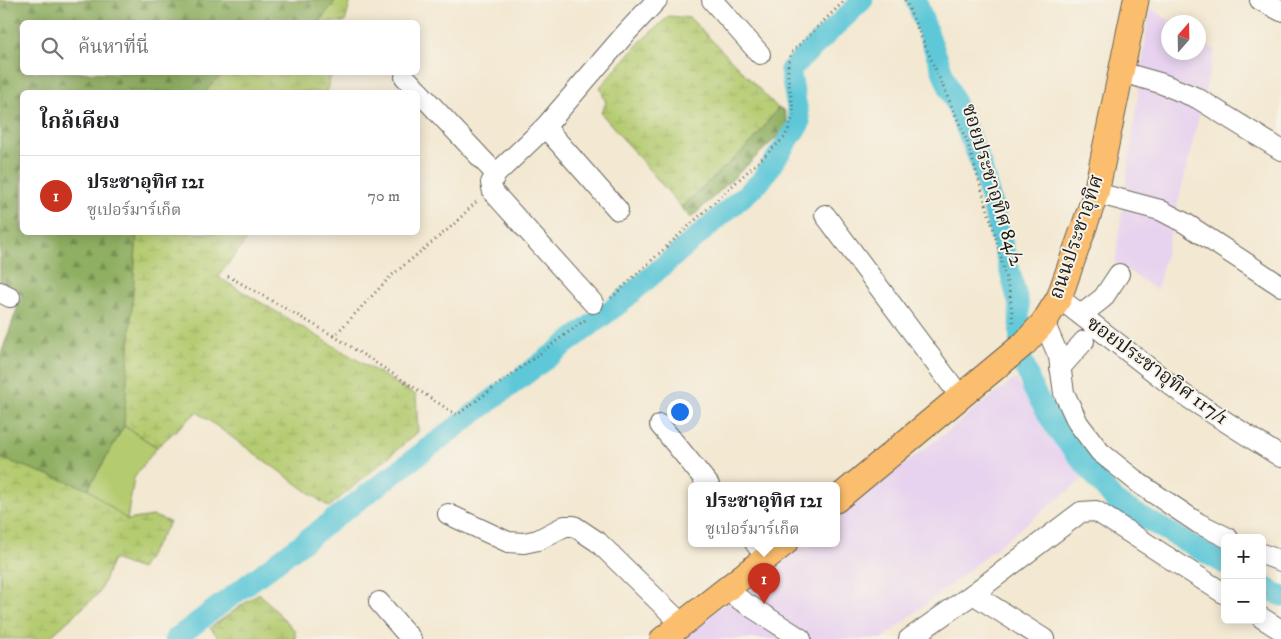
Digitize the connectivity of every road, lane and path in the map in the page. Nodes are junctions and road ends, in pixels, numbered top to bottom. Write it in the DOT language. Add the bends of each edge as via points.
graph roads {
  1 [pos="657,0"];
  2 [pos="712,0"];
  3 [pos="845,0"];
  4 [pos="905,0"];
  5 [pos="1136,0"];
  6 [pos="1260,0"];
  7 [pos="1281,11"];
  8 [pos="792,53"];
  9 [pos="760,54"];
  10 [pos="1121,72"];
  11 [pos="405,77"];
  12 [pos="417,90"];
  13 [pos="420,93"];
  14 [pos="545,127"];
  15 [pos="1281,150"];
  16 [pos="496,174"];
  17 [pos="1096,193"];
  18 [pos="618,210"];
  19 [pos="824,215"];
  20 [pos="1119,274"];
  21 [pos="228,276"];
  22 [pos="1281,286"];
  23 [pos="1059,298"];
  24 [pos="593,303"];
  25 [pos="1081,315"];
  26 [pos="1044,322"];
  27 [pos="334,336"];
  28 [pos="1084,341"];
  29 [pos="1016,351"];
  30 [pos="1060,368"];
  31 [pos="960,396"];
  32 [pos="660,425"];
  33 [pos="1281,457"];
  34 [pos="707,482"];
  35 [pos="840,497"];
  36 [pos="448,514"];
  37 [pos="1221,534"];
  38 [pos="769,548"];
  39 [pos="1266,555"];
  40 [pos="1281,561"];
  41 [pos="725,590"];
  42 [pos="1221,591"];
  43 [pos="974,594"];
  44 [pos="379,602"];
  45 [pos="1266,621"];
  46 [pos="1281,630"];
  47 [pos="672,631"];
  48 [pos="411,639"];
  49 [pos="802,639"];
  50 [pos="909,639"];
  51 [pos="1044,639"];
  1 -- 14 [label="street"];
  2 -- 9 [label="street"];
  3 -- 8 [label="path"];
  4 -- 29 [label="path, ซอยประชาอุทิศ 84/2" via="967,141 1010,295"];
  5 -- 10 [label="main road, ถนนประชาอุทิศ"];
  6 -- 7 [label="street"];
  10 -- 15 [label="street" via="1197,98"];
  10 -- 17 [label="main road, ถนนประชาอุทิศ"];
  11 -- 12 [label="street"];
  13 -- 16 [label="street"];
  14 -- 16 [label="street"];
  14 -- 18 [label="street"];
  16 -- 24 [label="street" via="491,183 493,192"];
  17 -- 22 [label="street" via="1169,214"];
  17 -- 23 [label="main road, ถนนประชาอุทิศ"];
  19 -- 31 [label="street"];
  20 -- 25 [label="street" via="1103,298"];
  21 -- 27 [label="path"];
  23 -- 25 [label="street, ซอยประชาอุทิศ 117/1"];
  23 -- 26 [label="main road, ถนนประชาอุทิศ"];
  25 -- 33 [label="street, ซอยประชาอุทิศ 117/1" via="1184,395"];
  26 -- 29 [label="main road, ถนนประชาอุทิศ"];
  26 -- 30 [label="street" via="1059,357"];
  28 -- 30 [label="street"];
  29 -- 31 [label="main road, ถนนประชาอุทิศ"];
  30 -- 37 [label="street" via="1064,392 1078,423 1100,452 1140,484"];
  31 -- 35 [label="main road, ถนนประชาอุทิศ"];
  32 -- 34 [label="street"];
  36 -- 47 [label="street" via="508,542 538,540 565,526 574,526 598,542"];
  38 -- 41 [label="main road"];
  39 -- 40 [label="street"];
  41 -- 47 [label="main road"];
  41 -- 49 [label="street"];
  42 -- 43 [label="street" via="1096,512 1081,512"];
  43 -- 50 [label="street"];
  43 -- 51 [label="street"];
  44 -- 48 [label="street"];
  45 -- 46 [label="street"];
}
